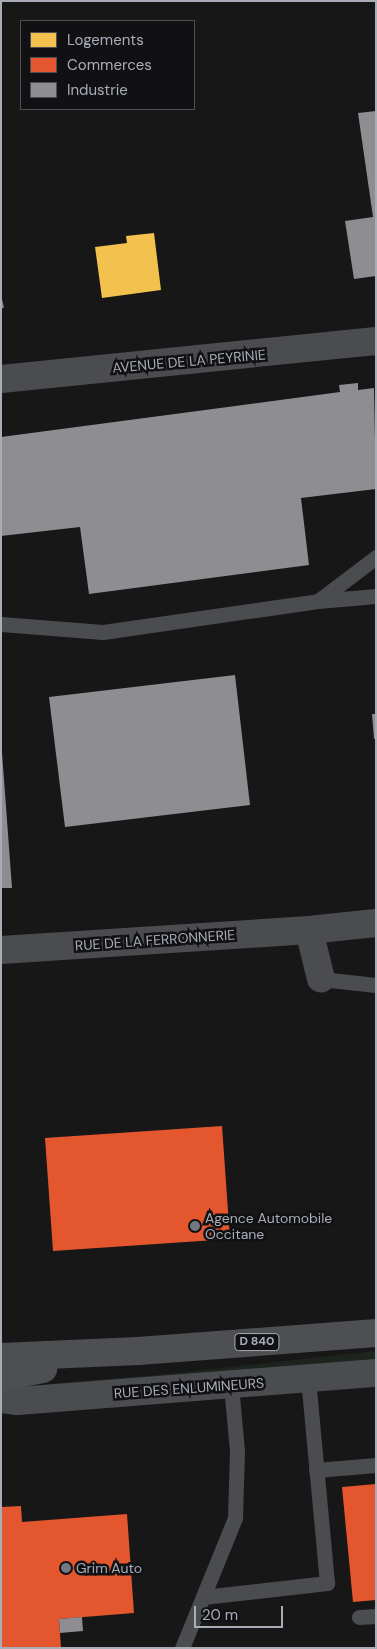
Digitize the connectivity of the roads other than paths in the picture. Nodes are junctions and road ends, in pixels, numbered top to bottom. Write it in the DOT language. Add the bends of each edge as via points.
graph roads {
  1 [pos="376,341"];
  2 [pos="1,379"];
  3 [pos="376,557"];
  4 [pos="376,596"];
  5 [pos="318,601"];
  6 [pos="1,624"];
  7 [pos="376,923"];
  8 [pos="309,930"];
  9 [pos="1,950"];
  10 [pos="321,979"];
  11 [pos="376,985"];
  12 [pos="376,1332"];
  13 [pos="138,1351"];
  14 [pos="1,1357"];
  15 [pos="376,1372"];
  16 [pos="1,1377"];
  17 [pos="308,1378"];
  18 [pos="231,1385"];
  19 [pos="1,1399"];
  20 [pos="376,1464"];
  21 [pos="316,1470"];
  22 [pos="203,1597"];
  23 [pos="376,1616"];
  24 [pos="359,1617"];
  25 [pos="182,1648"];
  1 -- 2 [label="street, AVENUE DE LA PEYRINIE"];
  3 -- 5 [label="lane"];
  4 -- 5 [label="lane"];
  5 -- 6 [label="lane" via="103,632"];
  7 -- 8 [label="street, RUE DE LA FERRONNERIE"];
  8 -- 9 [label="street, RUE DE LA FERRONNERIE"];
  8 -- 10 [label="street"];
  10 -- 11 [label="lane"];
  12 -- 13 [label="main road, D 840"];
  13 -- 14 [label="main road, D 840"];
  13 -- 16 [label="main road, D 840"];
  15 -- 17 [label="street, RUE DES ENLUMINEURS"];
  17 -- 18 [label="street, RUE DES ENLUMINEURS"];
  17 -- 21 [label="lane"];
  18 -- 19 [label="street, RUE DES ENLUMINEURS" via="18,1401"];
  18 -- 22 [label="lane" via="236,1451 235,1518"];
  20 -- 21 [label="lane"];
  21 -- 22 [label="lane" via="327,1583"];
  22 -- 25 [label="lane"];
  23 -- 24 [label="lane"];
}
